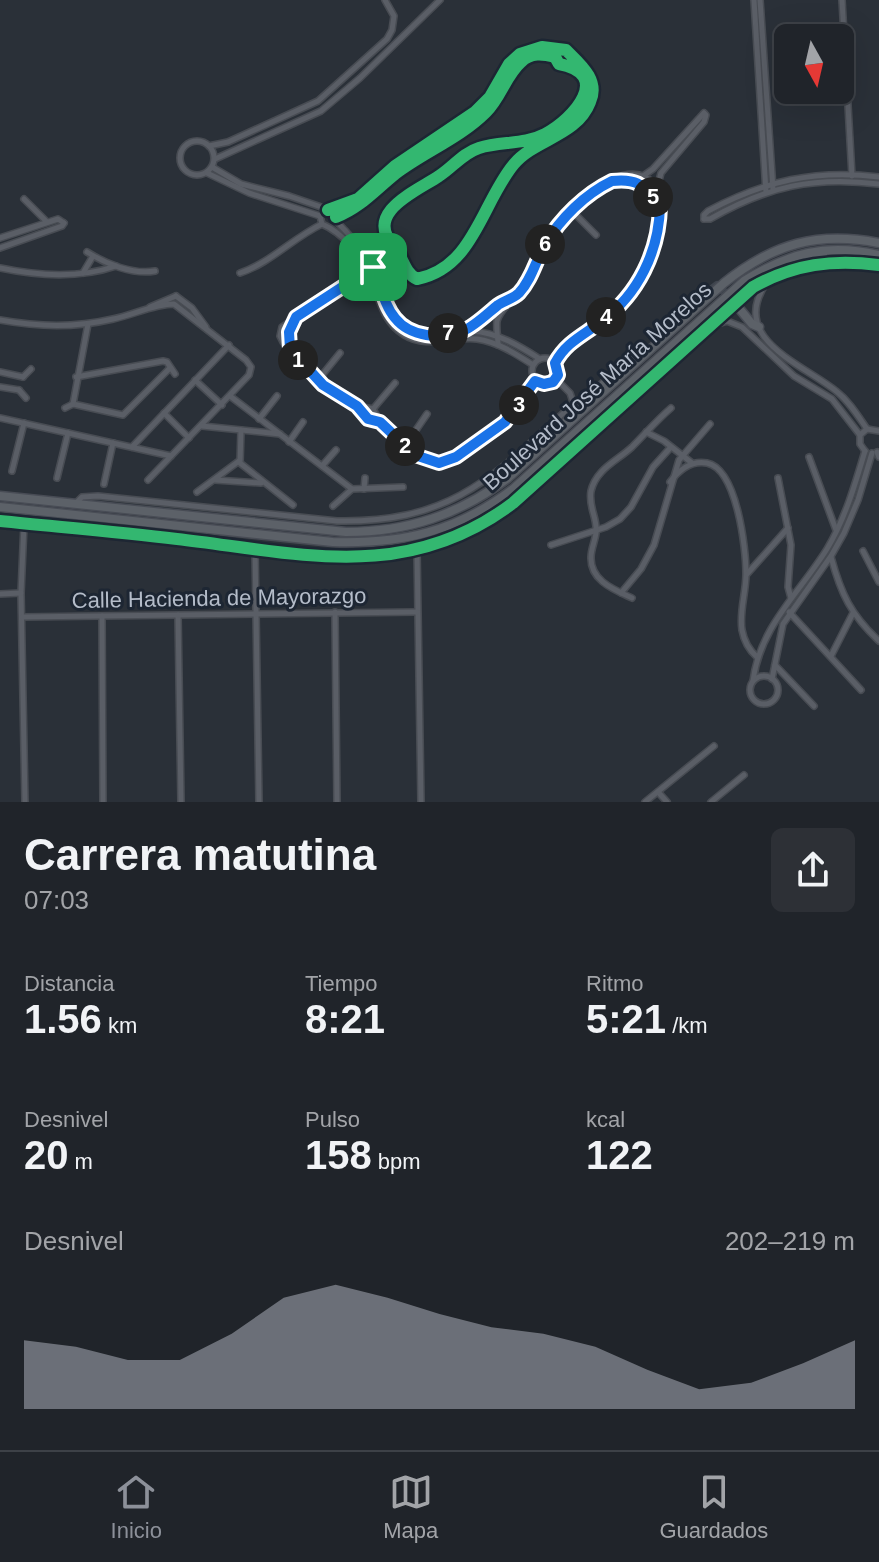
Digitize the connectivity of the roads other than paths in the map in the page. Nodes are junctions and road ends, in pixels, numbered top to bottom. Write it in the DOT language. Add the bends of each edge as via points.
graph roads {
  1 [pos="385,0"];
  2 [pos="440,0"];
  3 [pos="754,0"];
  4 [pos="760,0"];
  5 [pos="842,0"];
  6 [pos="760,34"];
  7 [pos="557,54"];
  8 [pos="571,56"];
  9 [pos="368,57"];
  10 [pos="375,64"];
  11 [pos="566,65"];
  12 [pos="209,146"];
  13 [pos="215,159"];
  14 [pos="210,170"];
  15 [pos="643,176"];
  16 [pos="879,177"];
  17 [pos="852,178"];
  18 [pos="612,181"];
  19 [pos="879,184"];
  20 [pos="769,187"];
  21 [pos="657,189"];
  22 [pos="266,194"];
  23 [pos="289,196"];
  24 [pos="24,199"];
  25 [pos="285,204"];
  26 [pos="660,206"];
  27 [pos="327,210"];
  28 [pos="572,211"];
  29 [pos="320,216"];
  30 [pos="334,221"];
  31 [pos="47,222"];
  32 [pos="322,224"];
  33 [pos="596,235"];
  34 [pos="0,238"];
  35 [pos="879,243"];
  36 [pos="0,248"];
  37 [pos="839,250"];
  38 [pos="401,254"];
  39 [pos="879,255"];
  40 [pos="879,265"];
  41 [pos="116,266"];
  42 [pos="0,268"];
  43 [pos="370,268"];
  44 [pos="789,270"];
  45 [pos="155,271"];
  46 [pos="240,273"];
  47 [pos="82,274"];
  48 [pos="769,278"];
  49 [pos="182,288"];
  50 [pos="176,296"];
  51 [pos="515,297"];
  52 [pos="693,303"];
  53 [pos="171,304"];
  54 [pos="738,307"];
  55 [pos="146,310"];
  56 [pos="0,320"];
  57 [pos="88,324"];
  58 [pos="759,327"];
  59 [pos="207,328"];
  60 [pos="707,328"];
  61 [pos="464,331"];
  62 [pos="498,336"];
  63 [pos="420,337"];
  64 [pos="766,338"];
  65 [pos="229,345"];
  66 [pos="498,345"];
  67 [pos="759,345"];
  68 [pos="524,349"];
  69 [pos="340,353"];
  70 [pos="519,356"];
  71 [pos="540,359"];
  72 [pos="555,363"];
  73 [pos="533,365"];
  74 [pos="170,368"];
  75 [pos="31,369"];
  76 [pos="662,370"];
  77 [pos="0,372"];
  78 [pos="175,374"];
  79 [pos="23,377"];
  80 [pos="76,377"];
  81 [pos="556,379"];
  82 [pos="195,380"];
  83 [pos="318,380"];
  84 [pos="535,381"];
  85 [pos="395,383"];
  86 [pos="0,387"];
  87 [pos="19,390"];
  88 [pos="230,396"];
  89 [pos="277,396"];
  90 [pos="26,398"];
  91 [pos="73,404"];
  92 [pos="222,405"];
  93 [pos="357,406"];
  94 [pos="65,408"];
  95 [pos="671,408"];
  96 [pos="373,409"];
  97 [pos="164,413"];
  98 [pos="427,414"];
  99 [pos="0,418"];
  100 [pos="259,419"];
  101 [pos="303,422"];
  102 [pos="380,422"];
  103 [pos="24,423"];
  104 [pos="586,423"];
  105 [pos="710,424"];
  106 [pos="201,425"];
  107 [pos="563,428"];
  108 [pos="867,429"];
  109 [pos="241,430"];
  110 [pos="879,431"];
  111 [pos="646,432"];
  112 [pos="68,433"];
  113 [pos="280,434"];
  114 [pos="541,434"];
  115 [pos="860,435"];
  116 [pos="189,438"];
  117 [pos="289,442"];
  118 [pos="113,443"];
  119 [pos="405,446"];
  120 [pos="132,447"];
  121 [pos="671,447"];
  122 [pos="336,450"];
  123 [pos="540,450"];
  124 [pos="875,454"];
  125 [pos="682,455"];
  126 [pos="171,456"];
  127 [pos="809,457"];
  128 [pos="239,461"];
  129 [pos="692,463"];
  130 [pos="322,466"];
  131 [pos="12,471"];
  132 [pos="57,478"];
  133 [pos="365,478"];
  134 [pos="778,478"];
  135 [pos="148,480"];
  136 [pos="214,480"];
  137 [pos="670,482"];
  138 [pos="263,483"];
  139 [pos="104,484"];
  140 [pos="403,487"];
  141 [pos="352,489"];
  142 [pos="364,489"];
  143 [pos="197,492"];
  144 [pos="0,496"];
  145 [pos="75,504"];
  146 [pos="293,505"];
  147 [pos="333,506"];
  148 [pos="0,507"];
  149 [pos="0,521"];
  150 [pos="24,524"];
  151 [pos="788,527"];
  152 [pos="597,530"];
  153 [pos="836,531"];
  154 [pos="551,545"];
  155 [pos="255,549"];
  156 [pos="417,550"];
  157 [pos="863,551"];
  158 [pos="831,556"];
  159 [pos="746,575"];
  160 [pos="879,582"];
  161 [pos="21,593"];
  162 [pos="621,593"];
  163 [pos="0,594"];
  164 [pos="632,598"];
  165 [pos="791,598"];
  166 [pos="335,612"];
  167 [pos="417,612"];
  168 [pos="789,612"];
  169 [pos="256,613"];
  170 [pos="853,613"];
  171 [pos="178,615"];
  172 [pos="102,616"];
  173 [pos="22,617"];
  174 [pos="879,641"];
  175 [pos="831,656"];
  176 [pos="757,657"];
  177 [pos="775,665"];
  178 [pos="772,679"];
  179 [pos="753,681"];
  180 [pos="792,682"];
  181 [pos="861,690"];
  182 [pos="778,691"];
  183 [pos="814,706"];
  184 [pos="714,746"];
  185 [pos="744,775"];
  186 [pos="658,792"];
  187 [pos="25,802"];
  188 [pos="103,802"];
  189 [pos="181,802"];
  190 [pos="259,802"];
  191 [pos="337,802"];
  192 [pos="421,802"];
  193 [pos="645,802"];
  194 [pos="667,802"];
  195 [pos="711,802"];
  1 -- 9 [label="street" via="394,25"];
  2 -- 10 [label="street"];
  3 -- 6 [label="street"];
  4 -- 6 [label="street"];
  5 -- 17 [label="street"];
  6 -- 20 [label="street"];
  7 -- 8 [label="street" via="566,50"];
  7 -- 11 [label="street" via="559,64"];
  7 -- 27 [label="street" via="542,47 520,54 475,112 395,166 358,199"];
  7 -- 30 [label="street" via="521,61 484,114"];
  8 -- 11 [label="street"];
  8 -- 38 [label="street" via="584,67 592,90 580,117 515,163 452,262 415,278"];
  9 -- 10 [label="street"];
  9 -- 12 [label="street" via="311,105"];
  10 -- 13 [label="street" via="321,111"];
  11 -- 38 [label="street" via="580,72 585,83 583,100 573,114 536,138 470,152 397,204 384,230"];
  12 -- 13 [label="street"];
  12 -- 14 [label="street" via="193,142 180,154 185,171 196,176"];
  13 -- 14 [label="street"];
  14 -- 22 [label="street" via="243,190"];
  15 -- 18 [label="street"];
  15 -- 21 [label="street"];
  15 -- 21 [label="street" via="705,114 660,175"];
  16 -- 17 [label="street"];
  17 -- 19 [label="street"];
  17 -- 20 [label="street" via="814,175"];
  18 -- 26 [label="street" via="642,185"];
  18 -- 28 [label="street"];
  20 -- 20 [label="street" via="716,206 703,216 710,219"];
  21 -- 26 [label="street"];
  22 -- 23 [label="street"];
  22 -- 25 [label="street"];
  23 -- 25 [label="street"];
  23 -- 27 [label="street"];
  24 -- 31 [label="street"];
  25 -- 29 [label="street"];
  26 -- 72 [label="street" via="652,252 637,284 611,313 571,342"];
  27 -- 29 [label="street"];
  27 -- 30 [label="street"];
  28 -- 33 [label="street"];
  28 -- 51 [label="street" via="545,244"];
  29 -- 32 [label="street"];
  30 -- 32 [label="street"];
  30 -- 43 [label="street"];
  31 -- 34 [label="street"];
  31 -- 36 [label="street" via="59,219 64,224"];
  32 -- 46 [label="street"];
  35 -- 107 [label="main road, Boulevard José María Morelos" via="836,238 762,255"];
  37 -- 39 [label="main road, Boulevard José María Morelos"];
  37 -- 44 [label="main road"];
  37 -- 104 [label="main road, Boulevard José María Morelos" via="790,256 744,281"];
  38 -- 43 [label="street"];
  40 -- 44 [label="street" via="838,262"];
  41 -- 45 [label="street"];
  41 -- 47 [label="street"];
  41 -- 47 [label="street" via="90,254"];
  42 -- 47 [label="street"];
  43 -- 63 [label="street" via="392,314"];
  43 -- 83 [label="street" via="281,330 282,339"];
  44 -- 48 [label="street"];
  48 -- 58 [label="street" via="757,303"];
  48 -- 60 [label="street"];
  49 -- 50 [label="street"];
  50 -- 53 [label="street"];
  50 -- 55 [label="street"];
  50 -- 59 [label="street"];
  51 -- 61 [label="street"];
  51 -- 62 [label="street" via="498,318"];
  52 -- 107 [label="main road" via="584,401"];
  53 -- 55 [label="street"];
  53 -- 59 [label="street"];
  54 -- 58 [label="main road"];
  55 -- 57 [label="street"];
  56 -- 57 [label="street" via="35,326"];
  57 -- 80 [label="street"];
  58 -- 64 [label="street"];
  59 -- 65 [label="street"];
  60 -- 67 [label="street" via="733,322"];
  60 -- 76 [label="street"];
  61 -- 62 [label="street"];
  61 -- 63 [label="street"];
  62 -- 66 [label="street"];
  62 -- 68 [label="street"];
  63 -- 66 [label="street"];
  64 -- 67 [label="street"];
  64 -- 108 [label="street" via="791,363 838,392"];
  65 -- 82 [label="street"];
  65 -- 88 [label="street" via="252,369"];
  66 -- 70 [label="street"];
  67 -- 115 [label="street" via="794,376 832,399"];
  68 -- 70 [label="street"];
  68 -- 71 [label="street"];
  69 -- 83 [label="street"];
  70 -- 73 [label="street"];
  71 -- 72 [label="street"];
  71 -- 73 [label="street"];
  72 -- 81 [label="street"];
  73 -- 84 [label="street"];
  74 -- 78 [label="street"];
  74 -- 80 [label="street" via="163,361"];
  74 -- 91 [label="street" via="123,415"];
  75 -- 79 [label="street"];
  76 -- 104 [label="main road"];
  76 -- 156 [label="street" via="497,516 465,534"];
  77 -- 79 [label="street"];
  79 -- 87 [label="street"];
  80 -- 91 [label="street"];
  81 -- 84 [label="street"];
  81 -- 114 [label="street" via="573,402"];
  82 -- 92 [label="street"];
  82 -- 97 [label="street"];
  83 -- 93 [label="street"];
  84 -- 119 [label="street" via="505,422 449,461 425,460"];
  85 -- 96 [label="street"];
  86 -- 87 [label="street"];
  87 -- 90 [label="street"];
  88 -- 92 [label="street"];
  88 -- 100 [label="street"];
  89 -- 100 [label="street"];
  91 -- 94 [label="street"];
  92 -- 106 [label="street"];
  93 -- 96 [label="street"];
  93 -- 102 [label="street" via="368,419"];
  95 -- 111 [label="street"];
  96 -- 102 [label="street"];
  97 -- 116 [label="street"];
  97 -- 120 [label="street"];
  98 -- 119 [label="street"];
  99 -- 103 [label="street"];
  100 -- 113 [label="street"];
  101 -- 117 [label="street"];
  102 -- 119 [label="street"];
  103 -- 112 [label="street"];
  103 -- 131 [label="street"];
  104 -- 148 [label="main road, Boulevard José María Morelos" via="513,489 476,514 438,531 382,541 291,539"];
  105 -- 125 [label="street"];
  106 -- 109 [label="street"];
  106 -- 116 [label="street"];
  107 -- 123 [label="main road, Boulevard José María Morelos"];
  108 -- 110 [label="street"];
  108 -- 115 [label="street"];
  109 -- 113 [label="street"];
  109 -- 128 [label="street"];
  111 -- 121 [label="street"];
  111 -- 152 [label="street" via="593,483 590,502"];
  112 -- 118 [label="street"];
  112 -- 132 [label="street"];
  113 -- 117 [label="street"];
  114 -- 123 [label="main road"];
  114 -- 145 [label="street" via="471,491 438,507 395,518 337,521 98,496 82,497"];
  115 -- 124 [label="street" via="860,444"];
  116 -- 126 [label="street"];
  117 -- 130 [label="street"];
  118 -- 120 [label="street"];
  118 -- 139 [label="street"];
  120 -- 126 [label="street"];
  121 -- 125 [label="street"];
  121 -- 152 [label="street" via="626,513"];
  122 -- 130 [label="street"];
  123 -- 145 [label="main road, Boulevard José María Morelos" via="466,506 384,531 346,532"];
  124 -- 153 [label="street"];
  124 -- 158 [label="street"];
  125 -- 129 [label="street"];
  125 -- 137 [label="street"];
  126 -- 135 [label="street"];
  127 -- 153 [label="street"];
  128 -- 136 [label="street"];
  128 -- 138 [label="street"];
  129 -- 137 [label="street"];
  129 -- 159 [label="street" via="712,464 728,479"];
  130 -- 141 [label="street"];
  133 -- 142 [label="street"];
  134 -- 151 [label="street"];
  136 -- 138 [label="street"];
  136 -- 143 [label="street"];
  137 -- 162 [label="street" via="654,545"];
  138 -- 146 [label="street"];
  140 -- 142 [label="street"];
  141 -- 142 [label="street"];
  141 -- 147 [label="street"];
  144 -- 145 [label="main road, Boulevard José María Morelos"];
  149 -- 150 [label="street"];
  150 -- 155 [label="street"];
  150 -- 161 [label="street"];
  151 -- 159 [label="street"];
  151 -- 165 [label="street"];
  152 -- 154 [label="street"];
  152 -- 162 [label="street" via="592,564 606,585"];
  153 -- 165 [label="street"];
  155 -- 156 [label="street" via="347,557"];
  155 -- 169 [label="street"];
  156 -- 167 [label="street"];
  157 -- 160 [label="street"];
  158 -- 168 [label="street"];
  158 -- 170 [label="street"];
  159 -- 176 [label="street" via="741,627 746,645"];
  161 -- 163 [label="street"];
  161 -- 173 [label="street"];
  162 -- 164 [label="street"];
  165 -- 176 [label="street"];
  166 -- 167 [label="street, Calle Hacienda de Mayorazgo"];
  166 -- 169 [label="street, Calle Hacienda de Mayorazgo"];
  166 -- 191 [label="street"];
  167 -- 192 [label="street"];
  168 -- 175 [label="street"];
  168 -- 177 [label="street"];
  169 -- 171 [label="street, Calle Hacienda de Mayorazgo"];
  169 -- 190 [label="street"];
  170 -- 174 [label="street"];
  170 -- 175 [label="street"];
  171 -- 172 [label="street, Calle Hacienda de Mayorazgo"];
  171 -- 189 [label="street"];
  172 -- 173 [label="street, Calle Hacienda de Mayorazgo"];
  172 -- 188 [label="street"];
  173 -- 187 [label="street"];
  175 -- 181 [label="street"];
  176 -- 179 [label="street"];
  177 -- 178 [label="street"];
  177 -- 180 [label="street"];
  178 -- 179 [label="street"];
  178 -- 182 [label="street"];
  179 -- 182 [label="street" via="750,691 757,703 771,702"];
  180 -- 182 [label="street"];
  180 -- 183 [label="street"];
  184 -- 186 [label="street"];
  185 -- 195 [label="street"];
  186 -- 193 [label="street"];
  186 -- 194 [label="street"];
}
